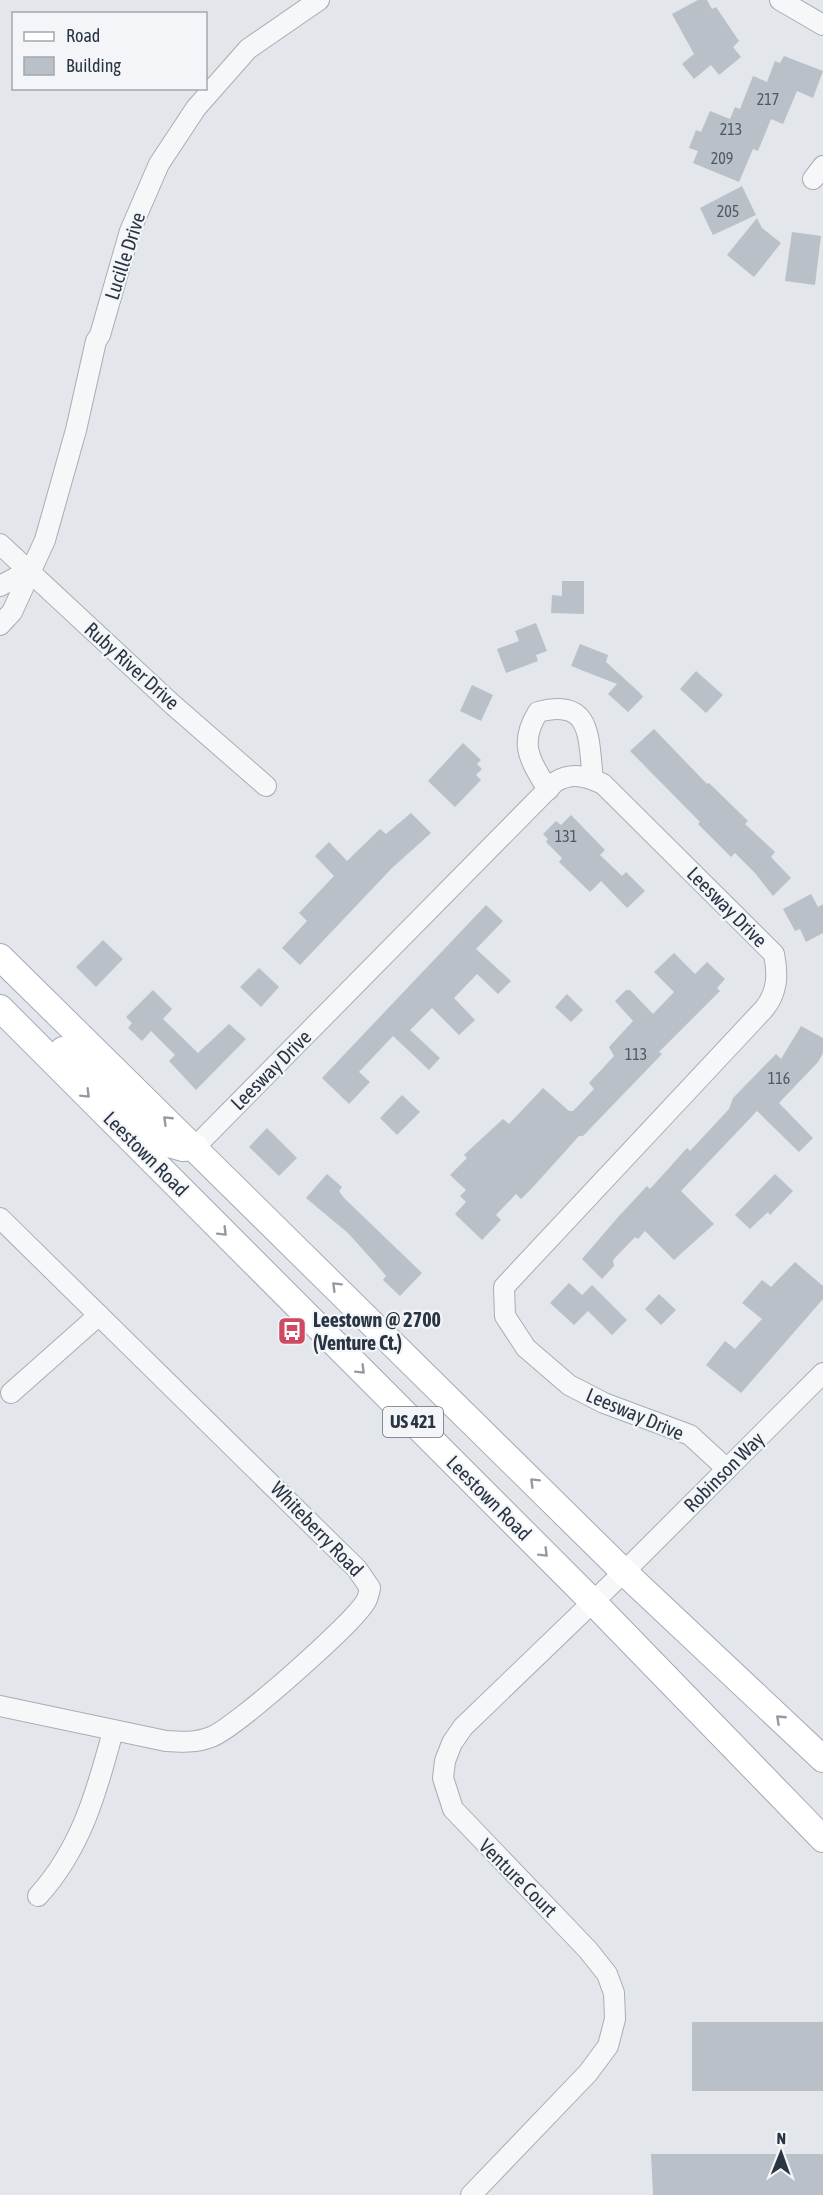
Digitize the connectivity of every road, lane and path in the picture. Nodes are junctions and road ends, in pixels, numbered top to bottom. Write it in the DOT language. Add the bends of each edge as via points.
graph roads {
  1 [pos="319,0"];
  2 [pos="780,0"];
  3 [pos="823,25"];
  4 [pos="0,544"];
  5 [pos="28,571"];
  6 [pos="0,586"];
  7 [pos="0,625"];
  8 [pos="592,779"];
  9 [pos="266,786"];
  10 [pos="548,790"];
  11 [pos="0,957"];
  12 [pos="8,1016"];
  13 [pos="195,1147"];
  14 [pos="0,1218"];
  15 [pos="99,1315"];
  16 [pos="823,1373"];
  17 [pos="11,1393"];
  18 [pos="727,1469"];
  19 [pos="624,1572"];
  20 [pos="593,1602"];
  21 [pos="0,1706"];
  22 [pos="113,1731"];
  23 [pos="823,1760"];
  24 [pos="823,1839"];
  25 [pos="38,1896"];
  26 [pos="471,2195"];
  1 -- 5 [label="street, Lucille Drive" via="249,49 196,108 159,164 130,231 96,341 45,540"];
  2 -- 3 [label="street"];
  4 -- 5 [label="street, Ruby River Drive"];
  5 -- 6 [label="street"];
  5 -- 7 [label="street, Lucille Drive" via="12,612"];
  5 -- 9 [label="street, Ruby River Drive"];
  8 -- 10 [label="street, Leesway Drive" via="570,776"];
  8 -- 10 [label="street" via="585,723 573,711 557,706 538,712 528,728 527,746 534,768"];
  8 -- 18 [label="street, Leesway Drive" via="603,784 774,954 775,989 764,1009 504,1287 502,1303 505,1316 526,1348 569,1385 604,1403 690,1435"];
  10 -- 13 [label="street, Leesway Drive"];
  13 -- 11 [label="main road, Leestown Road / US 421, one-way"];
  12 -- 13 [label="main road" via="37,1029 89,1072 162,1143"];
  12 -- 20 [label="main road, Leestown Road / US 421, one-way"];
  19 -- 13 [label="main road, Leestown Road / US 421, one-way"];
  14 -- 15 [label="street, Whiteberry Road"];
  15 -- 17 [label="street"];
  15 -- 22 [label="street, Whiteberry Road" via="350,1561 370,1588 366,1601 349,1621 226,1730 194,1742 166,1742"];
  16 -- 18 [label="street, Robinson Way"];
  18 -- 19 [label="street, Robinson Way"];
  19 -- 20 [label="street, Venture Court"];
  23 -- 19 [label="main road, Leestown Road / US 421, one-way"];
  20 -- 24 [label="main road, Leestown Road / US 421"];
  20 -- 26 [label="street, Venture Court" via="463,1727 445,1761 443,1778 453,1809 588,1950 607,1974 614,1993 615,2019 602,2055"];
  21 -- 22 [label="street, Whiteberry Road"];
  22 -- 25 [label="street" via="90,1812 74,1846"];
}
